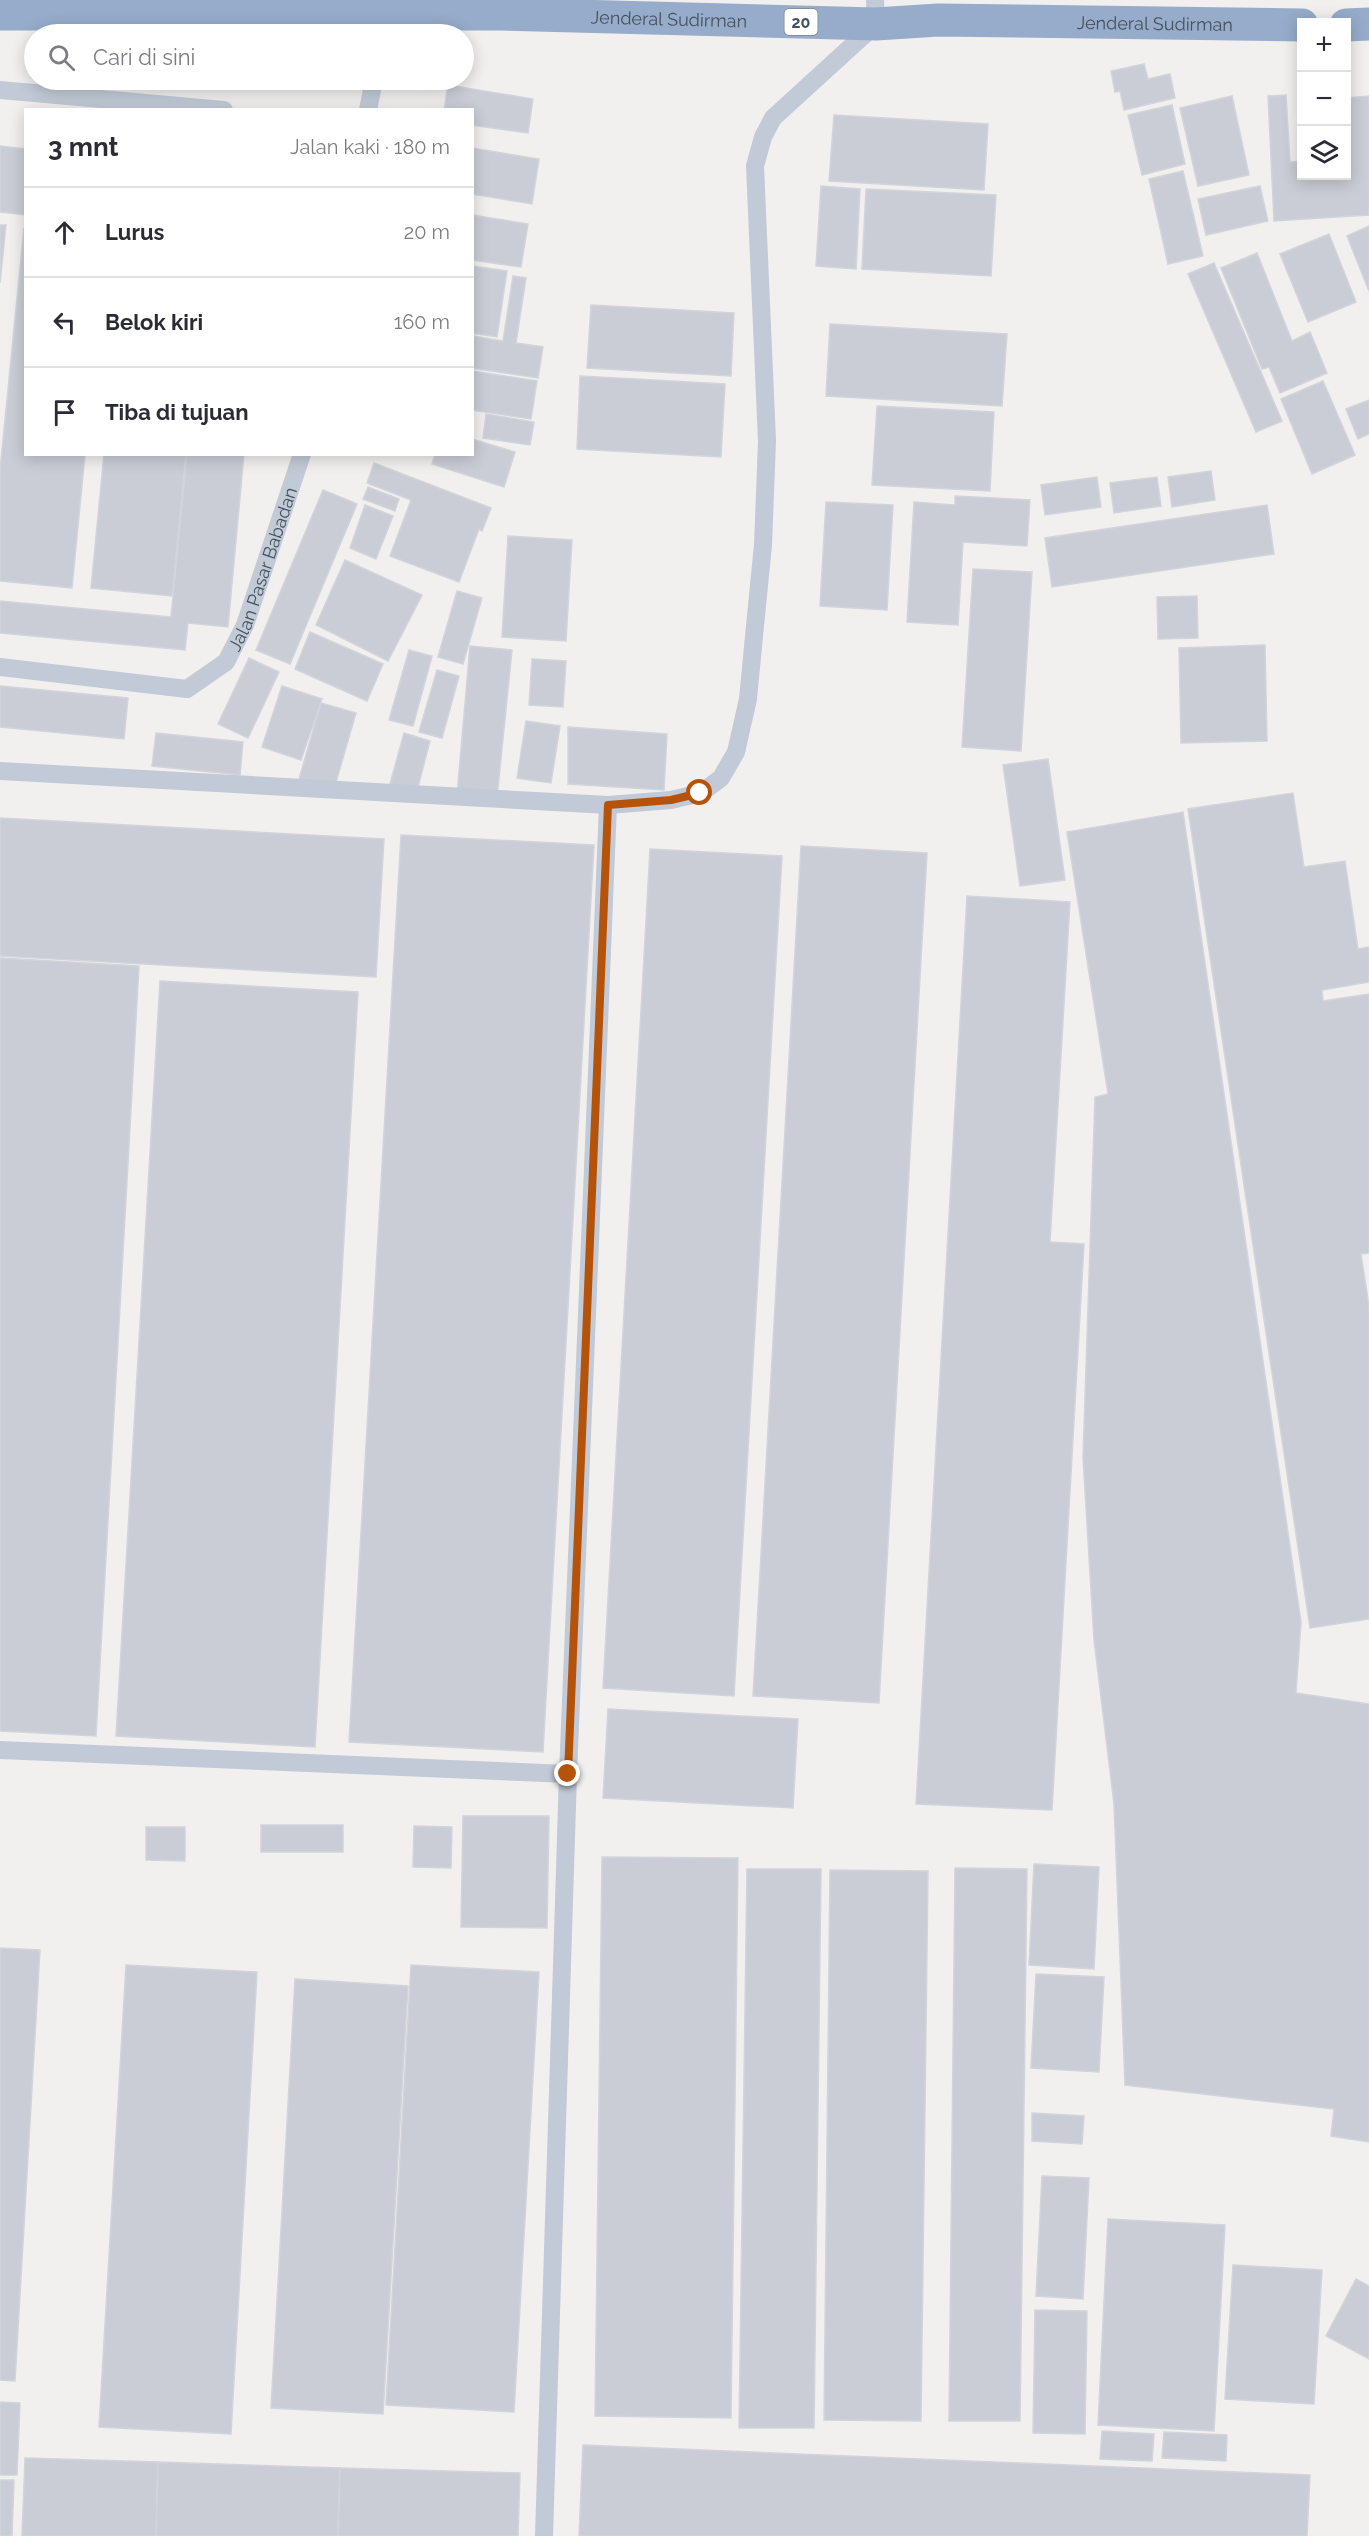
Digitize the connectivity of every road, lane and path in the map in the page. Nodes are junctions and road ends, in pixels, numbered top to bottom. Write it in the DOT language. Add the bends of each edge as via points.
graph roads {
  1 [pos="876,12"];
  2 [pos="0,14"];
  3 [pos="384,24"];
  4 [pos="1351,24"];
  5 [pos="1369,24"];
  6 [pos="1297,25"];
  7 [pos="0,90"];
  8 [pos="372,90"];
  9 [pos="202,108"];
  10 [pos="368,108"];
  11 [pos="301,456"];
  12 [pos="0,667"];
  13 [pos="0,771"];
  14 [pos="608,805"];
  15 [pos="0,1750"];
  16 [pos="568,1774"];
  17 [pos="544,2536"];
  1 -- 3 [label="highway, Jenderal Sudirman / 20" via="501,14"];
  1 -- 6 [label="highway, Jenderal Sudirman / 20" via="938,20"];
  1 -- 14 [label="lane" via="773,118 755,166 767,441 763,545 748,699 736,752 721,778 700,793 671,800"];
  2 -- 3 [label="highway, Jenderal Sudirman / 20"];
  4 -- 5 [label="highway"];
  7 -- 9 [label="lane"];
  8 -- 10 [label="lane"];
  11 -- 12 [label="lane, Jalan Pasar Babadan" via="245,625 226,662 207,676 187,688"];
  13 -- 14 [label="lane"];
  14 -- 16 [label="lane"];
  15 -- 16 [label="lane"];
  16 -- 17 [label="lane"];
}
